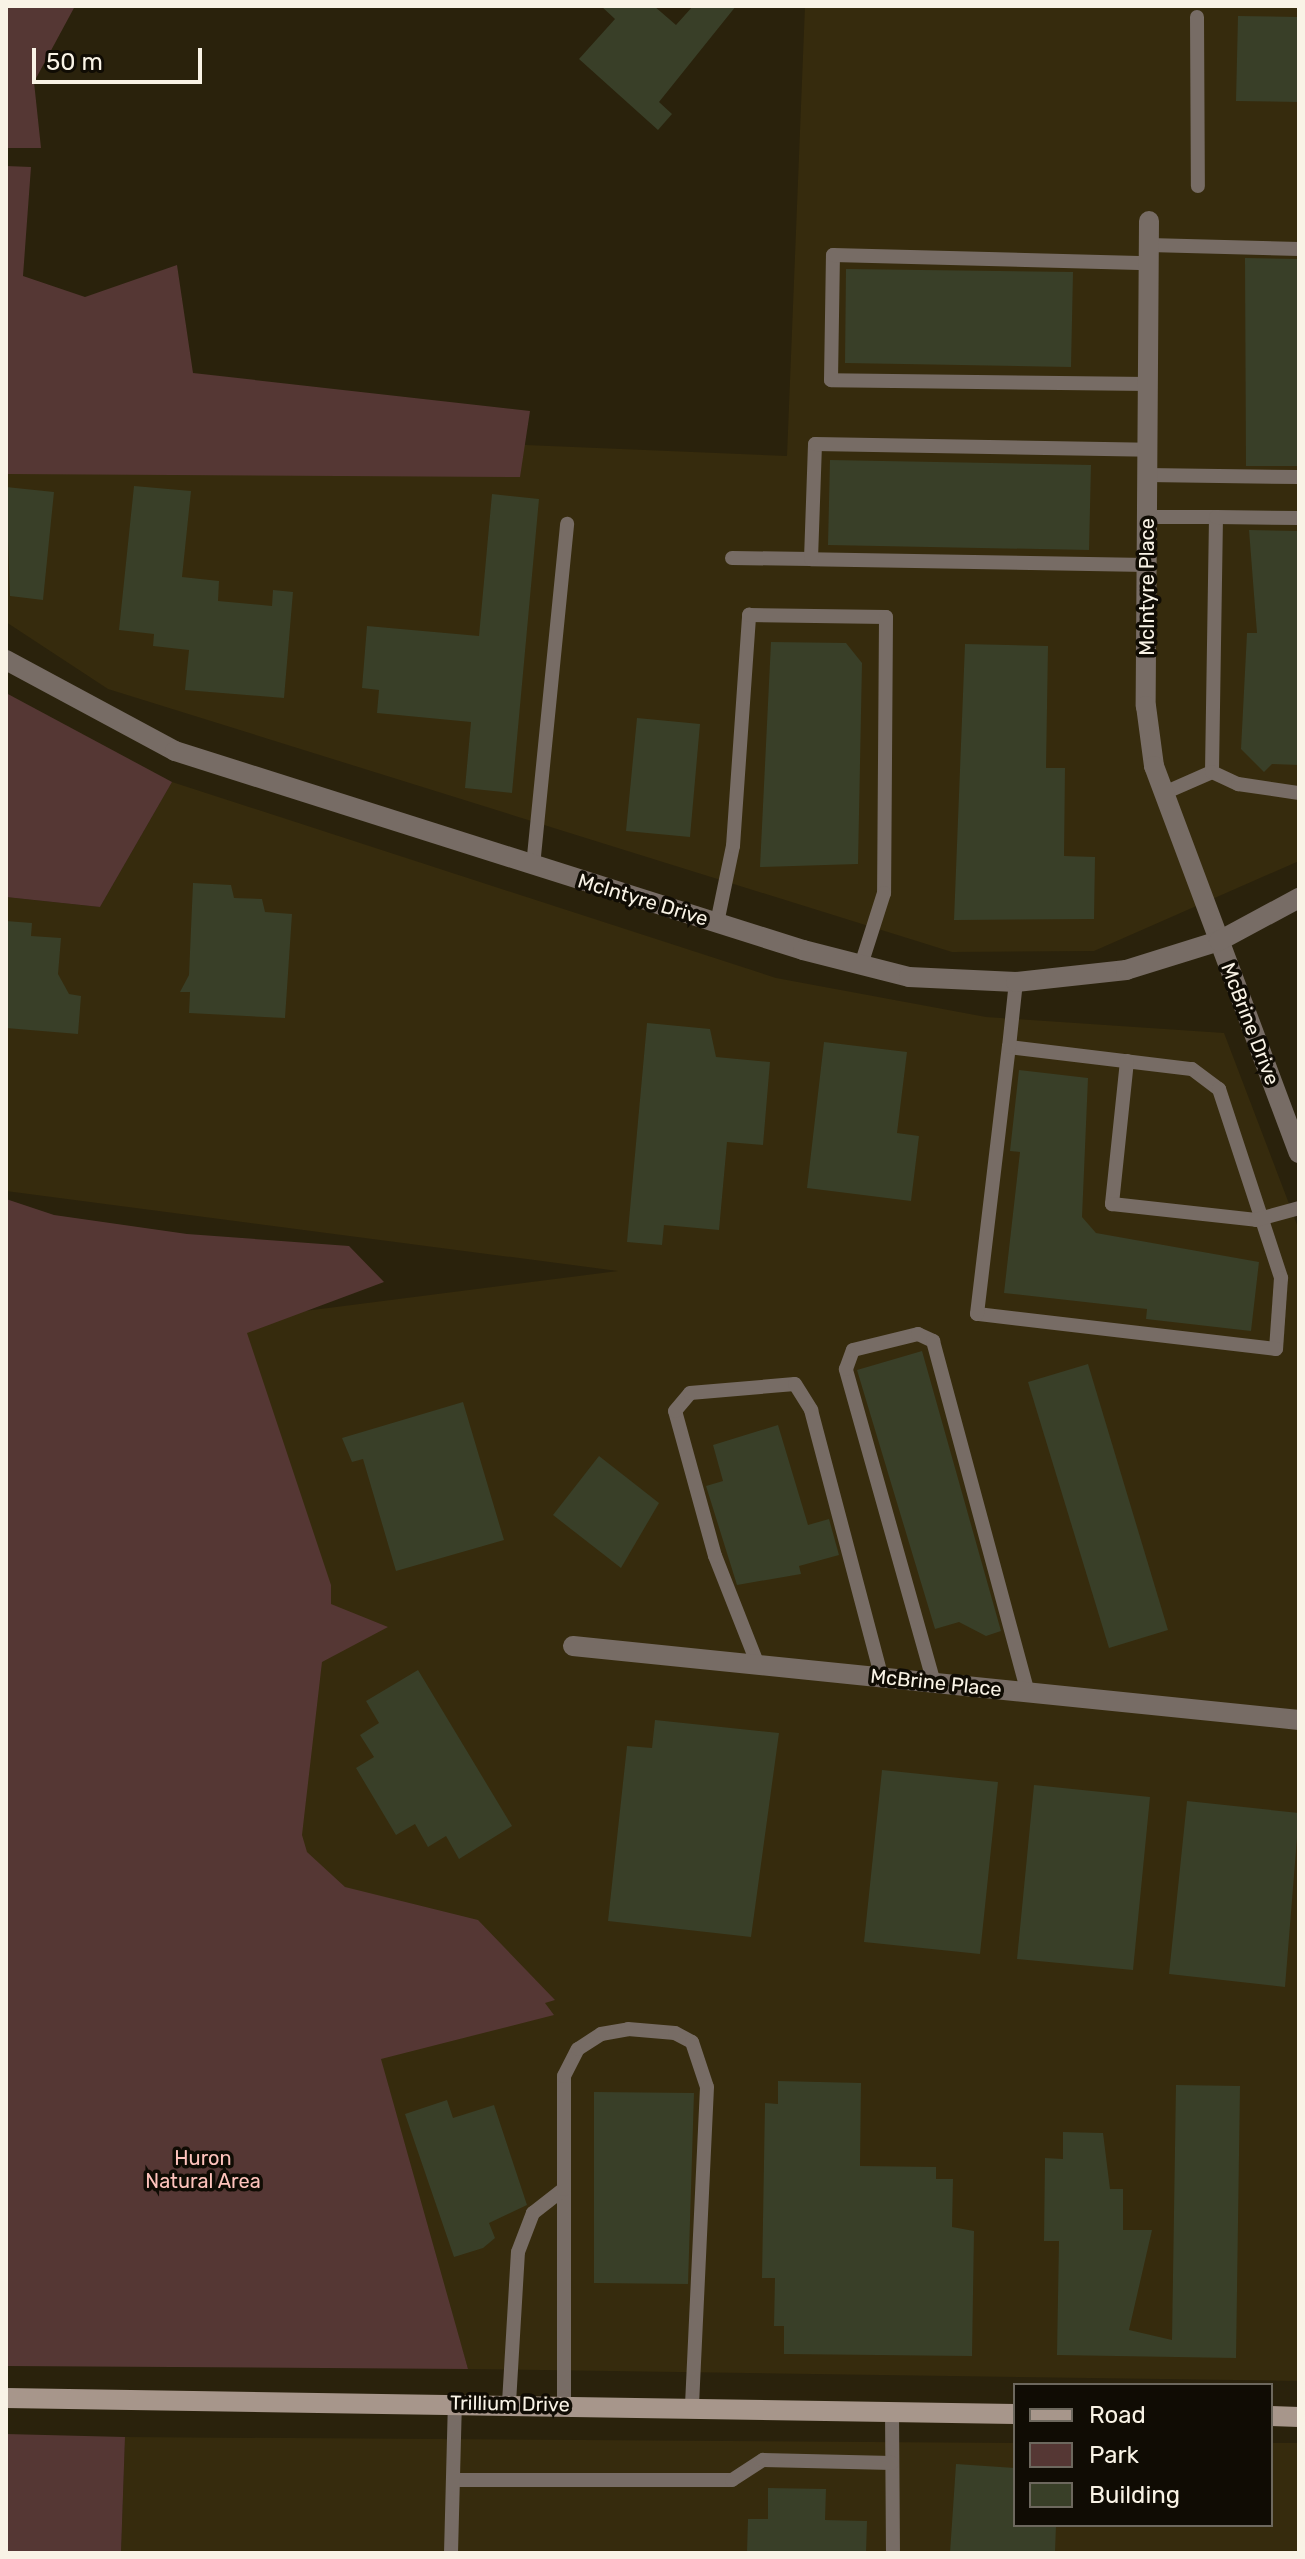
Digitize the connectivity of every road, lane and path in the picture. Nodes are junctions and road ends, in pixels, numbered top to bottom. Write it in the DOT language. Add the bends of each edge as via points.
graph roads {
  1 [pos="1197,17"];
  2 [pos="1198,186"];
  3 [pos="1149,221"];
  4 [pos="1299,249"];
  5 [pos="1149,254"];
  6 [pos="1148,384"];
  7 [pos="1148,450"];
  8 [pos="1147,475"];
  9 [pos="1299,477"];
  10 [pos="1147,517"];
  11 [pos="1216,517"];
  12 [pos="1299,518"];
  13 [pos="567,524"];
  14 [pos="732,558"];
  15 [pos="811,559"];
  16 [pos="1147,565"];
  17 [pos="6,660"];
  18 [pos="1212,772"];
  19 [pos="1164,793"];
  20 [pos="1299,793"];
  21 [pos="533,866"];
  22 [pos="1299,898"];
  23 [pos="717,923"];
  24 [pos="1219,941"];
  25 [pos="861,965"];
  26 [pos="1016,982"];
  27 [pos="1009,1047"];
  28 [pos="1127,1061"];
  29 [pos="1299,1153"];
  30 [pos="1299,1208"];
  31 [pos="1256,1220"];
  32 [pos="573,1646"];
  33 [pos="758,1665"];
  34 [pos="882,1678"];
  35 [pos="934,1683"];
  36 [pos="1028,1692"];
  37 [pos="1299,1720"];
  38 [pos="564,2189"];
  39 [pos="6,2398"];
  40 [pos="455,2403"];
  41 [pos="509,2403"];
  42 [pos="564,2404"];
  43 [pos="692,2408"];
  44 [pos="892,2412"];
  45 [pos="1013,2414"];
  46 [pos="1273,2416"];
  47 [pos="1299,2417"];
  48 [pos="892,2463"];
  49 [pos="453,2480"];
  50 [pos="451,2553"];
  51 [pos="893,2553"];
  1 -- 2 [label="lane"];
  3 -- 5 [label="street, McIntyre Place"];
  4 -- 5 [label="lane"];
  5 -- 6 [label="street, McIntyre Place"];
  5 -- 6 [label="lane" via="833,255 831,380"];
  6 -- 7 [label="street, McIntyre Place"];
  7 -- 8 [label="street, McIntyre Place"];
  7 -- 15 [label="lane" via="815,444"];
  8 -- 9 [label="lane"];
  8 -- 10 [label="street, McIntyre Place"];
  10 -- 11 [label="lane"];
  10 -- 16 [label="street, McIntyre Place"];
  11 -- 12 [label="lane"];
  11 -- 18 [label="lane"];
  13 -- 21 [label="lane"];
  14 -- 15 [label="lane"];
  15 -- 16 [label="lane"];
  16 -- 19 [label="street, McIntyre Place" via="1146,706"];
  17 -- 21 [label="street, McIntyre Drive" via="175,751"];
  18 -- 19 [label="lane"];
  18 -- 20 [label="lane" via="1246,786"];
  19 -- 24 [label="street, McIntyre Place"];
  21 -- 23 [label="street, McIntyre Drive"];
  22 -- 24 [label="street, McIntyre Drive"];
  23 -- 25 [label="street, McIntyre Drive"];
  23 -- 25 [label="lane" via="733,846 749,615 886,617 884,893"];
  24 -- 26 [label="street, McIntyre Drive" via="1126,970"];
  24 -- 29 [label="street, McBrine Drive"];
  25 -- 26 [label="street, McIntyre Drive" via="909,977"];
  26 -- 27 [label="lane"];
  27 -- 28 [label="lane"];
  27 -- 31 [label="lane" via="977,1314 1276,1349 1281,1278"];
  28 -- 31 [label="lane" via="1192,1069 1219,1089"];
  28 -- 31 [label="lane" via="1112,1204"];
  30 -- 31 [label="lane"];
  32 -- 33 [label="street, McBrine Place"];
  33 -- 34 [label="street, McBrine Place"];
  33 -- 34 [label="lane" via="715,1556 675,1411 690,1393 795,1384 811,1410"];
  34 -- 35 [label="street, McBrine Place"];
  35 -- 36 [label="street, McBrine Place"];
  35 -- 36 [label="lane" via="846,1369 853,1350 918,1334 933,1341"];
  36 -- 37 [label="street, McBrine Place"];
  38 -- 41 [label="lane" via="533,2213 518,2252"];
  38 -- 42 [label="lane"];
  38 -- 43 [label="lane" via="564,2076 578,2049 601,2034 628,2029 675,2033 692,2042 707,2087"];
  39 -- 40 [label="street, Trillium Drive"];
  40 -- 41 [label="street, Trillium Drive"];
  40 -- 49 [label="lane"];
  41 -- 42 [label="street, Trillium Drive"];
  42 -- 43 [label="street, Trillium Drive"];
  43 -- 44 [label="street, Trillium Drive"];
  44 -- 45 [label="street, Trillium Drive"];
  44 -- 48 [label="lane"];
  46 -- 47 [label="street"];
  48 -- 49 [label="lane" via="763,2460 732,2480"];
  48 -- 51 [label="lane"];
  49 -- 50 [label="lane"];
}
